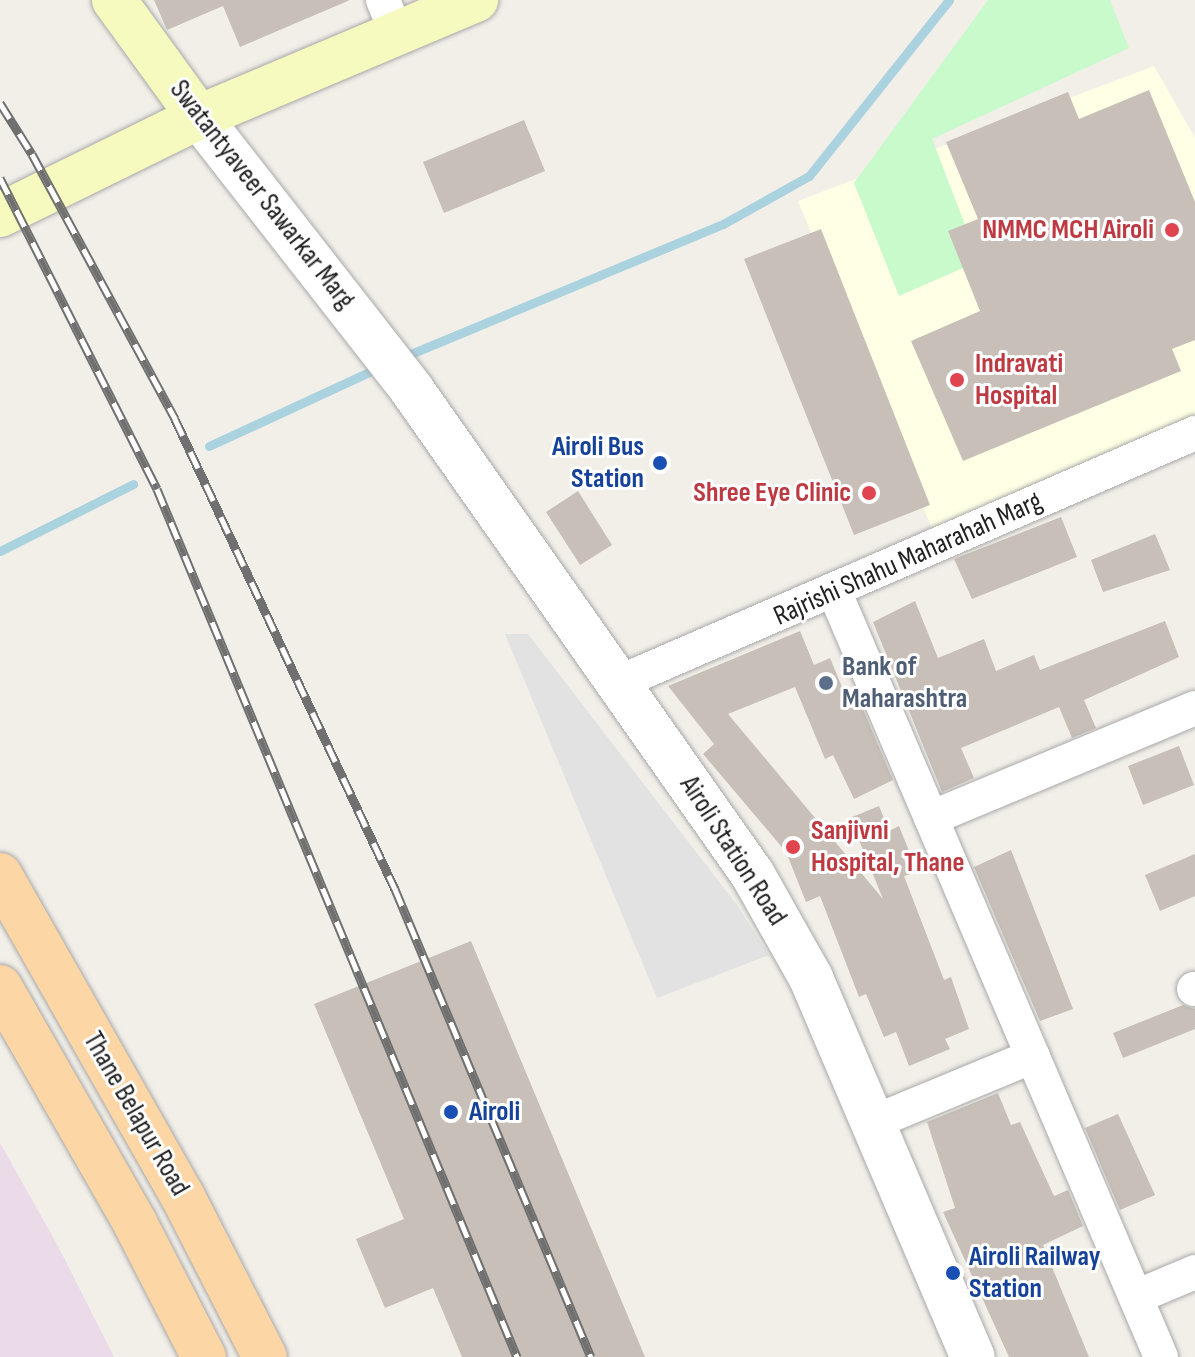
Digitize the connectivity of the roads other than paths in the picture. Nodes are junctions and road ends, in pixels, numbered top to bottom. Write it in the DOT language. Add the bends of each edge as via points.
graph roads {
  1 [pos="114,0"];
  2 [pos="476,0"];
  3 [pos="389,16"];
  4 [pos="199,117"];
  5 [pos="0,215"];
  6 [pos="412,390"];
  7 [pos="1195,433"];
  8 [pos="835,593"];
  9 [pos="620,682"];
  10 [pos="1195,708"];
  11 [pos="931,818"];
  12 [pos="0,875"];
  13 [pos="0,987"];
  14 [pos="1033,1056"];
  15 [pos="874,1122"];
  16 [pos="1195,1272"];
  17 [pos="1136,1297"];
  18 [pos="204,1357"];
  19 [pos="265,1357"];
  20 [pos="973,1357"];
  21 [pos="1161,1357"];
  1 -- 4 [label="main road, Swatantyaveer Sawarkar Marg"];
  2 -- 3 [label="main road"];
  3 -- 4 [label="main road"];
  4 -- 5 [label="main road"];
  4 -- 6 [label="street, Swatantyaveer Sawarkar Marg"];
  6 -- 9 [label="street, Airoli Station Road"];
  7 -- 8 [label="street, Rajrishi Shahu Maharahah Marg"];
  8 -- 9 [label="street, Rajrishi Shahu Maharahah Marg"];
  8 -- 11 [label="street"];
  9 -- 15 [label="street, Airoli Station Road" via="753,875 811,978"];
  10 -- 11 [label="street"];
  11 -- 14 [label="street"];
  12 -- 19 [label="main road, Thane Belapur Road" via="183,1197"];
  13 -- 18 [label="main road, Thane Belapur Road" via="135,1223"];
  14 -- 15 [label="street"];
  14 -- 17 [label="street"];
  15 -- 20 [label="street, Airoli Station Road"];
  16 -- 17 [label="street"];
  17 -- 21 [label="street"];
}
